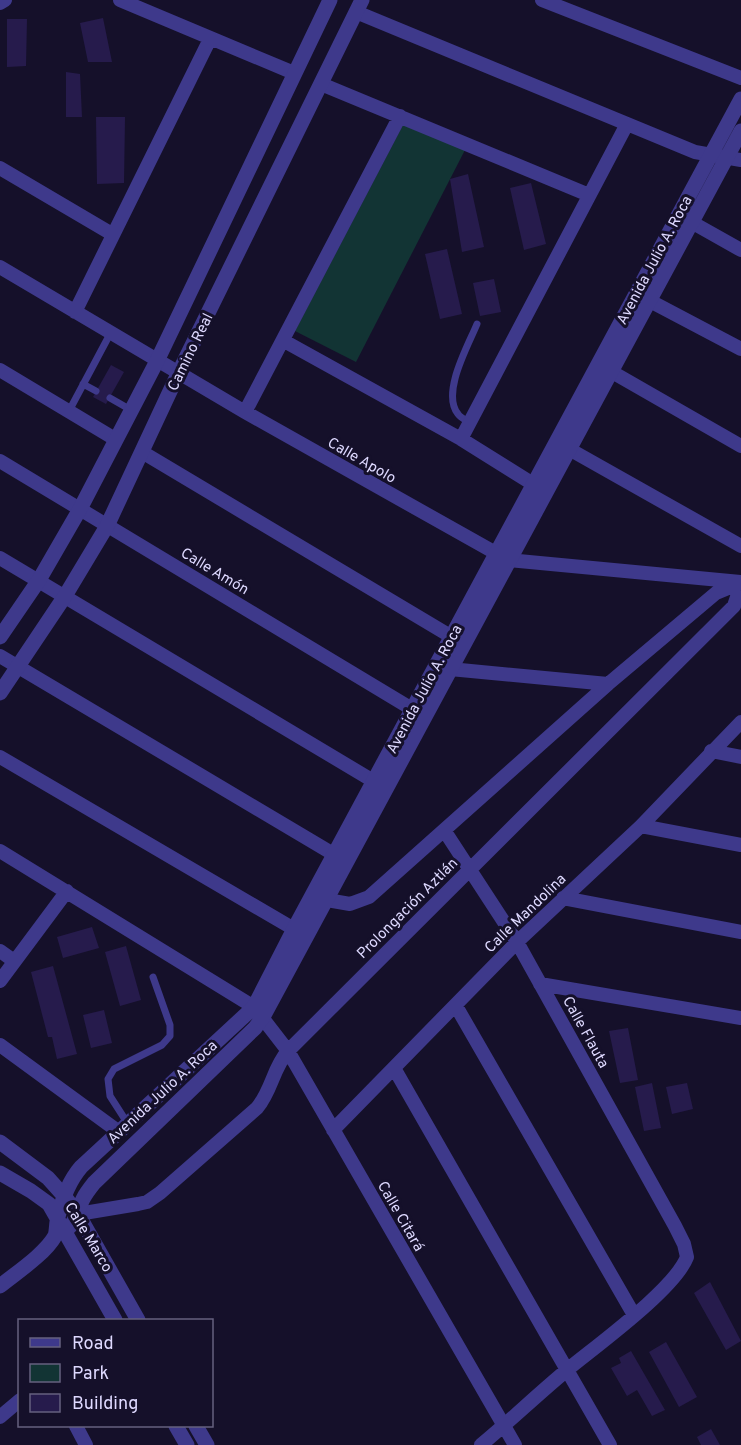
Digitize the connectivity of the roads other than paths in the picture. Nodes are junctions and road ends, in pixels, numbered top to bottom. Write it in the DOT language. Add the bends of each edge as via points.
graph roads {
  1 [pos="5,0"];
  2 [pos="120,0"];
  3 [pos="330,0"];
  4 [pos="542,0"];
  5 [pos="0,3"];
  6 [pos="359,6"];
  7 [pos="210,39"];
  8 [pos="294,73"];
  9 [pos="741,78"];
  10 [pos="321,84"];
  11 [pos="741,99"];
  12 [pos="400,116"];
  13 [pos="627,124"];
  14 [pos="741,131"];
  15 [pos="711,154"];
  16 [pos="734,158"];
  17 [pos="0,168"];
  18 [pos="589,195"];
  19 [pos="693,223"];
  20 [pos="112,234"];
  21 [pos="741,250"];
  22 [pos="0,267"];
  23 [pos="650,301"];
  24 [pos="75,312"];
  25 [pos="477,324"];
  26 [pos="110,334"];
  27 [pos="284,341"];
  28 [pos="741,349"];
  29 [pos="157,361"];
  30 [pos="0,370"];
  31 [pos="179,372"];
  32 [pos="612,372"];
  33 [pos="83,384"];
  34 [pos="96,391"];
  35 [pos="110,398"];
  36 [pos="130,410"];
  37 [pos="69,411"];
  38 [pos="245,412"];
  39 [pos="470,423"];
  40 [pos="116,439"];
  41 [pos="461,439"];
  42 [pos="741,446"];
  43 [pos="569,449"];
  44 [pos="142,452"];
  45 [pos="0,461"];
  46 [pos="533,484"];
  47 [pos="80,509"];
  48 [pos="107,526"];
  49 [pos="741,546"];
  50 [pos="502,557"];
  51 [pos="0,558"];
  52 [pos="39,580"];
  53 [pos="741,583"];
  54 [pos="65,596"];
  55 [pos="0,637"];
  56 [pos="452,638"];
  57 [pos="0,656"];
  58 [pos="18,667"];
  59 [pos="450,669"];
  60 [pos="608,684"];
  61 [pos="0,693"];
  62 [pos="412,709"];
  63 [pos="741,722"];
  64 [pos="711,751"];
  65 [pos="0,757"];
  66 [pos="741,757"];
  67 [pos="375,782"];
  68 [pos="641,826"];
  69 [pos="444,830"];
  70 [pos="741,845"];
  71 [pos="0,851"];
  72 [pos="335,855"];
  73 [pos="470,868"];
  74 [pos="67,891"];
  75 [pos="564,898"];
  76 [pos="327,900"];
  77 [pos="294,929"];
  78 [pos="741,932"];
  79 [pos="517,942"];
  80 [pos="0,951"];
  81 [pos="14,961"];
  82 [pos="153,977"];
  83 [pos="0,981"];
  84 [pos="540,984"];
  85 [pos="456,1006"];
  86 [pos="259,1012"];
  87 [pos="741,1018"];
  88 [pos="0,1045"];
  89 [pos="288,1051"];
  90 [pos="394,1068"];
  91 [pos="123,1128"];
  92 [pos="333,1130"];
  93 [pos="0,1142"];
  94 [pos="1,1176"];
  95 [pos="65,1197"];
  96 [pos="78,1214"];
  97 [pos="58,1217"];
  98 [pos="61,1233"];
  99 [pos="0,1286"];
  100 [pos="129,1306"];
  101 [pos="634,1315"];
  102 [pos="112,1319"];
  103 [pos="114,1319"];
  104 [pos="137,1319"];
  105 [pos="566,1371"];
  106 [pos="18,1402"];
  107 [pos="0,1417"];
  108 [pos="504,1426"];
  109 [pos="77,1427"];
  110 [pos="177,1427"];
  111 [pos="197,1427"];
  112 [pos="86,1445"];
  113 [pos="187,1445"];
  114 [pos="207,1445"];
  115 [pos="481,1445"];
  116 [pos="515,1445"];
  117 [pos="610,1445"];
  1 -- 5 [label="street"];
  2 -- 7 [label="street"];
  3 -- 8 [label="street, Camino Real"];
  4 -- 9 [label="street"];
  6 -- 10 [label="street, Camino Real"];
  6 -- 13 [label="street"];
  7 -- 8 [label="street"];
  7 -- 20 [label="street"];
  8 -- 29 [label="street, Camino Real"];
  10 -- 12 [label="street"];
  10 -- 31 [label="street, Camino Real"];
  11 -- 15 [label="street, Avenida Julio A. Roca"];
  12 -- 18 [label="street"];
  12 -- 27 [label="street"];
  13 -- 15 [label="street" via="695,152"];
  13 -- 18 [label="street"];
  14 -- 16 [label="street, Avenida Julio A. Roca"];
  15 -- 16 [label="street"];
  15 -- 46 [label="street, Avenida Julio A. Roca"];
  16 -- 19 [label="street, Avenida Julio A. Roca"];
  17 -- 20 [label="street"];
  18 -- 39 [label="street"];
  19 -- 21 [label="street"];
  19 -- 23 [label="street, Avenida Julio A. Roca"];
  20 -- 24 [label="street"];
  22 -- 24 [label="street, Calle Apolo"];
  23 -- 28 [label="street"];
  23 -- 32 [label="street, Avenida Julio A. Roca"];
  24 -- 26 [label="street, Calle Apolo"];
  25 -- 39 [label="lane" via="452,386 452,403 458,415"];
  26 -- 29 [label="street, Calle Apolo"];
  26 -- 33 [label="lane"];
  27 -- 38 [label="street"];
  27 -- 41 [label="street"];
  29 -- 31 [label="street, Calle Apolo"];
  29 -- 36 [label="street, Camino Real"];
  30 -- 37 [label="street"];
  31 -- 38 [label="street, Calle Apolo"];
  31 -- 44 [label="street, Camino Real"];
  32 -- 42 [label="street"];
  32 -- 43 [label="street, Avenida Julio A. Roca"];
  33 -- 34 [label="lane"];
  33 -- 37 [label="lane"];
  35 -- 36 [label="lane"];
  36 -- 40 [label="street, Camino Real"];
  37 -- 40 [label="street"];
  38 -- 50 [label="street, Calle Apolo"];
  39 -- 41 [label="street"];
  40 -- 47 [label="street, Camino Real"];
  41 -- 46 [label="street"];
  43 -- 49 [label="street"];
  43 -- 50 [label="street, Avenida Julio A. Roca"];
  44 -- 48 [label="street, Camino Real"];
  44 -- 56 [label="street"];
  45 -- 47 [label="street, Calle Amón"];
  46 -- 50 [label="street, Avenida Julio A. Roca"];
  47 -- 48 [label="street, Calle Amón"];
  47 -- 52 [label="street, Camino Real"];
  48 -- 54 [label="street, Camino Real"];
  48 -- 62 [label="street, Calle Amón"];
  50 -- 53 [label="street, Calle Apolo"];
  50 -- 56 [label="street, Avenida Julio A. Roca"];
  50 -- 59 [label="street, Avenida Julio A. Roca"];
  51 -- 52 [label="street"];
  52 -- 54 [label="street"];
  52 -- 55 [label="street, Camino Real"];
  53 -- 60 [label="street, Prolongación Aztlán" via="716,593"];
  53 -- 73 [label="street, Prolongación Aztlán" via="734,606"];
  54 -- 58 [label="street, Camino Real"];
  54 -- 67 [label="street"];
  56 -- 62 [label="street, Avenida Julio A. Roca"];
  57 -- 58 [label="street"];
  58 -- 61 [label="street, Camino Real"];
  58 -- 72 [label="street"];
  59 -- 60 [label="street"];
  59 -- 76 [label="street, Avenida Julio A. Roca"];
  60 -- 69 [label="street, Prolongación Aztlán"];
  62 -- 67 [label="street, Avenida Julio A. Roca"];
  63 -- 64 [label="street, Calle Mandolina"];
  64 -- 66 [label="street"];
  64 -- 68 [label="street, Calle Mandolina"];
  65 -- 77 [label="street"];
  67 -- 72 [label="street, Avenida Julio A. Roca"];
  68 -- 70 [label="street"];
  68 -- 75 [label="street, Calle Mandolina"];
  69 -- 73 [label="street, Calle Flauta"];
  69 -- 76 [label="street, Prolongación Aztlán" via="369,897 350,904"];
  71 -- 74 [label="street"];
  72 -- 77 [label="street, Avenida Julio A. Roca"];
  73 -- 79 [label="street, Calle Flauta"];
  73 -- 89 [label="street, Prolongación Aztlán"];
  74 -- 81 [label="street"];
  74 -- 86 [label="street"];
  75 -- 78 [label="street"];
  75 -- 79 [label="street, Calle Mandolina"];
  76 -- 86 [label="street, Avenida Julio A. Roca"];
  77 -- 86 [label="street, Avenida Julio A. Roca"];
  79 -- 84 [label="street, Calle Flauta"];
  79 -- 85 [label="street, Calle Mandolina"];
  80 -- 81 [label="street"];
  81 -- 83 [label="street"];
  82 -- 91 [label="lane" via="170,1025 170,1036 162,1045 114,1069 108,1079 110,1096"];
  84 -- 87 [label="street"];
  84 -- 101 [label="street, Calle Flauta" via="684,1244 687,1257 674,1277"];
  85 -- 90 [label="street, Calle Mandolina"];
  85 -- 101 [label="street"];
  86 -- 89 [label="street, Calle Citará"];
  86 -- 91 [label="street, Avenida Julio A. Roca"];
  86 -- 96 [label="street, Avenida Julio A. Roca" via="243,1040 94,1183"];
  88 -- 91 [label="street"];
  89 -- 92 [label="street, Calle Citará"];
  89 -- 96 [label="street, Prolongación Aztlán" via="279,1061 266,1097 257,1108 160,1193 147,1202"];
  90 -- 92 [label="street, Calle Mandolina"];
  90 -- 105 [label="street"];
  91 -- 95 [label="street, Avenida Julio A. Roca" via="75,1174"];
  92 -- 108 [label="street, Calle Citará"];
  93 -- 95 [label="street, Calle Marco" via="48,1178"];
  94 -- 97 [label="street, Calle Marco" via="44,1199"];
  95 -- 96 [label="street, Calle Marco"];
  95 -- 97 [label="street, Avenida Julio A. Roca"];
  96 -- 98 [label="street, Avenida Julio A. Roca"];
  96 -- 100 [label="street, Calle Marco"];
  97 -- 98 [label="street, Calle Marco"];
  98 -- 99 [label="street, Avenida Julio A. Roca"];
  98 -- 102 [label="street, Calle Marco"];
  100 -- 103 [label="street"];
  100 -- 104 [label="street, Calle Marco"];
  101 -- 105 [label="street"];
  105 -- 108 [label="street"];
  105 -- 117 [label="street"];
  106 -- 107 [label="street"];
  108 -- 115 [label="street"];
  108 -- 116 [label="street, Calle Citará"];
  109 -- 112 [label="street"];
  110 -- 113 [label="street"];
  111 -- 114 [label="street"];
}
